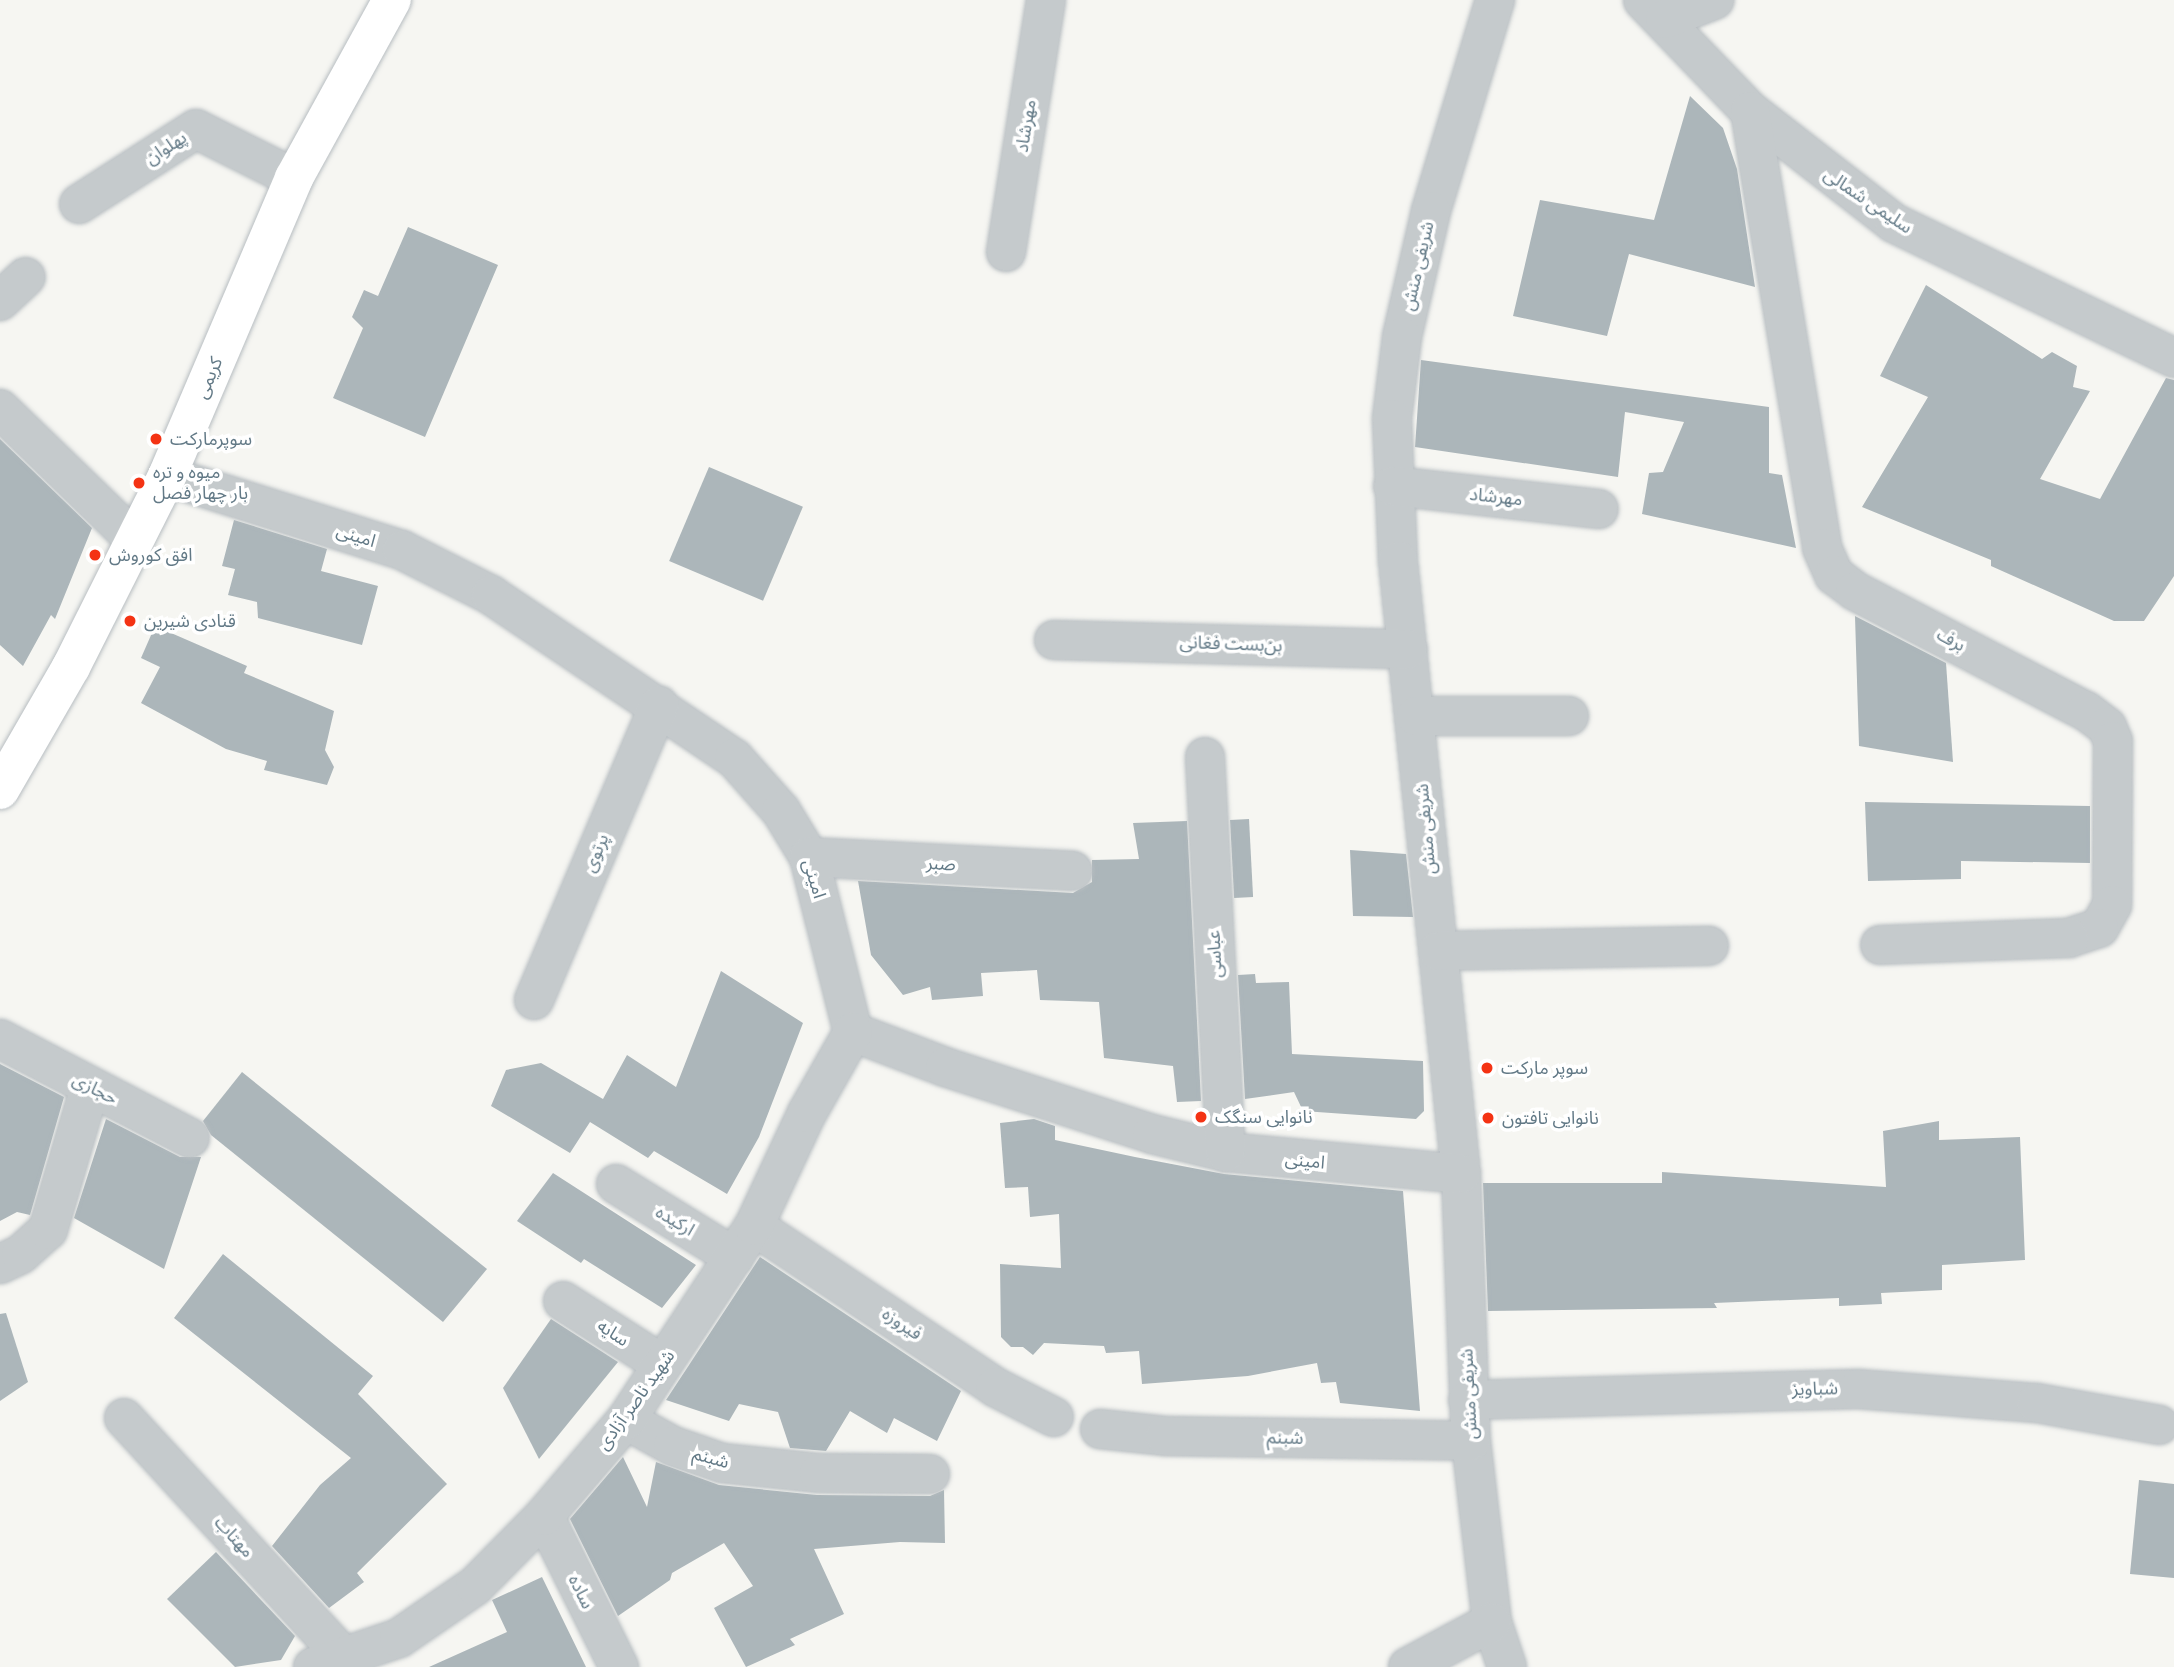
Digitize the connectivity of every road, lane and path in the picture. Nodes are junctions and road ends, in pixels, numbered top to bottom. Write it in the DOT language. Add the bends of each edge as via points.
graph roads {
  1 [pos="392,0"];
  2 [pos="1046,0"];
  3 [pos="1495,0"];
  4 [pos="1714,0"];
  5 [pos="1654,10"];
  6 [pos="1750,111"];
  7 [pos="294,177"];
  8 [pos="79,204"];
  9 [pos="1006,252"];
  10 [pos="2174,358"];
  11 [pos="0,409"];
  12 [pos="167,476"];
  13 [pos="1393,486"];
  14 [pos="1599,509"];
  15 [pos="132,537"];
  16 [pos="1054,640"];
  17 [pos="1408,649"];
  18 [pos="659,705"];
  19 [pos="1416,716"];
  20 [pos="1569,716"];
  21 [pos="1205,757"];
  22 [pos="0,790"];
  23 [pos="809,857"];
  24 [pos="1073,871"];
  25 [pos="1880,944"];
  26 [pos="1709,946"];
  27 [pos="1438,951"];
  28 [pos="534,1000"];
  29 [pos="853,1032"];
  30 [pos="0,1039"];
  31 [pos="90,1087"];
  32 [pos="190,1138"];
  33 [pos="1226,1152"];
  34 [pos="1461,1174"];
  35 [pos="615,1184"];
  36 [pos="754,1226"];
  37 [pos="734,1257"];
  38 [pos="0,1264"];
  39 [pos="563,1301"];
  40 [pos="662,1364"];
  41 [pos="1468,1400"];
  42 [pos="1054,1417"];
  43 [pos="124,1418"];
  44 [pos="626,1420"];
  45 [pos="2159,1425"];
  46 [pos="1100,1429"];
  47 [pos="1471,1441"];
  48 [pos="930,1474"];
  49 [pos="544,1516"];
  50 [pos="1492,1622"];
  51 [pos="329,1662"];
  52 [pos="619,1667"];
  53 [pos="1408,1667"];
  54 [pos="1507,1667"];
  1 -- 7 [label="main road, کریمی"];
  2 -- 9 [label="street, مهرشاد"];
  3 -- 13 [label="street, شریفی منش" via="1431,211 1402,337 1392,419"];
  4 -- 5 [label="street"];
  5 -- 6 [label="street, سلیمی شمالی"];
  6 -- 10 [label="street, سلیمی شمالی" via="1894,223"];
  6 -- 25 [label="street, برف" via="1822,548 1834,575 1855,591 2087,711 2107,727 2113,741 2112,905 2099,928 2069,938"];
  7 -- 8 [label="street, پهلوان" via="196,129"];
  7 -- 12 [label="main road, کریمی"];
  11 -- 15 [label="street"];
  12 -- 15 [label="main road, کریمی"];
  12 -- 18 [label="street, امینی" via="402,550 491,595"];
  13 -- 14 [label="street, مهرشاد"];
  13 -- 17 [label="street, شریفی منش"];
  15 -- 22 [label="main road, کریمی" via="71,667"];
  16 -- 17 [label="street, بن‌بست فغانی"];
  17 -- 19 [label="street, شریفی منش"];
  18 -- 23 [label="street, امینی" via="734,758 781,811"];
  18 -- 28 [label="street, پرتوی"];
  19 -- 20 [label="street"];
  19 -- 27 [label="street, شریفی منش"];
  21 -- 33 [label="street, عباسی"];
  23 -- 24 [label="street, صبر"];
  23 -- 29 [label="street, امینی"];
  26 -- 27 [label="street"];
  27 -- 34 [label="street, شریفی منش"];
  29 -- 33 [label="street, امینی" via="1089,1116"];
  29 -- 36 [label="street, شهید ناصر آزادی" via="807,1113"];
  30 -- 31 [label="street, حجازی"];
  31 -- 32 [label="street, حجازی"];
  31 -- 38 [label="street" via="48,1230 21,1254"];
  33 -- 34 [label="street, امینی"];
  34 -- 41 [label="street, شریفی منش"];
  35 -- 37 [label="street, ارکیده"];
  36 -- 37 [label="street, شهید ناصر آزادی"];
  36 -- 42 [label="street, فیروزه" via="995,1387"];
  37 -- 40 [label="street, شهید ناصر آزادی"];
  39 -- 40 [label="street, سایه"];
  40 -- 44 [label="street, شهید ناصر آزادی"];
  41 -- 45 [label="street, شباویز" via="1858,1389 2037,1403"];
  41 -- 47 [label="street, شریفی منش"];
  43 -- 51 [label="street, مهتاب"];
  44 -- 48 [label="street, شبنم" via="673,1446 722,1463 819,1473"];
  44 -- 49 [label="street, شهید ناصر آزادی"];
  46 -- 47 [label="street, شبنم" via="1165,1436"];
  47 -- 50 [label="street, شریفی منش"];
  49 -- 51 [label="street, شهید ناصر آزادی" via="475,1586 439,1614 399,1638"];
  49 -- 52 [label="street, ساده"];
  50 -- 53 [label="street"];
  50 -- 54 [label="street, شریفی منش"];
}
